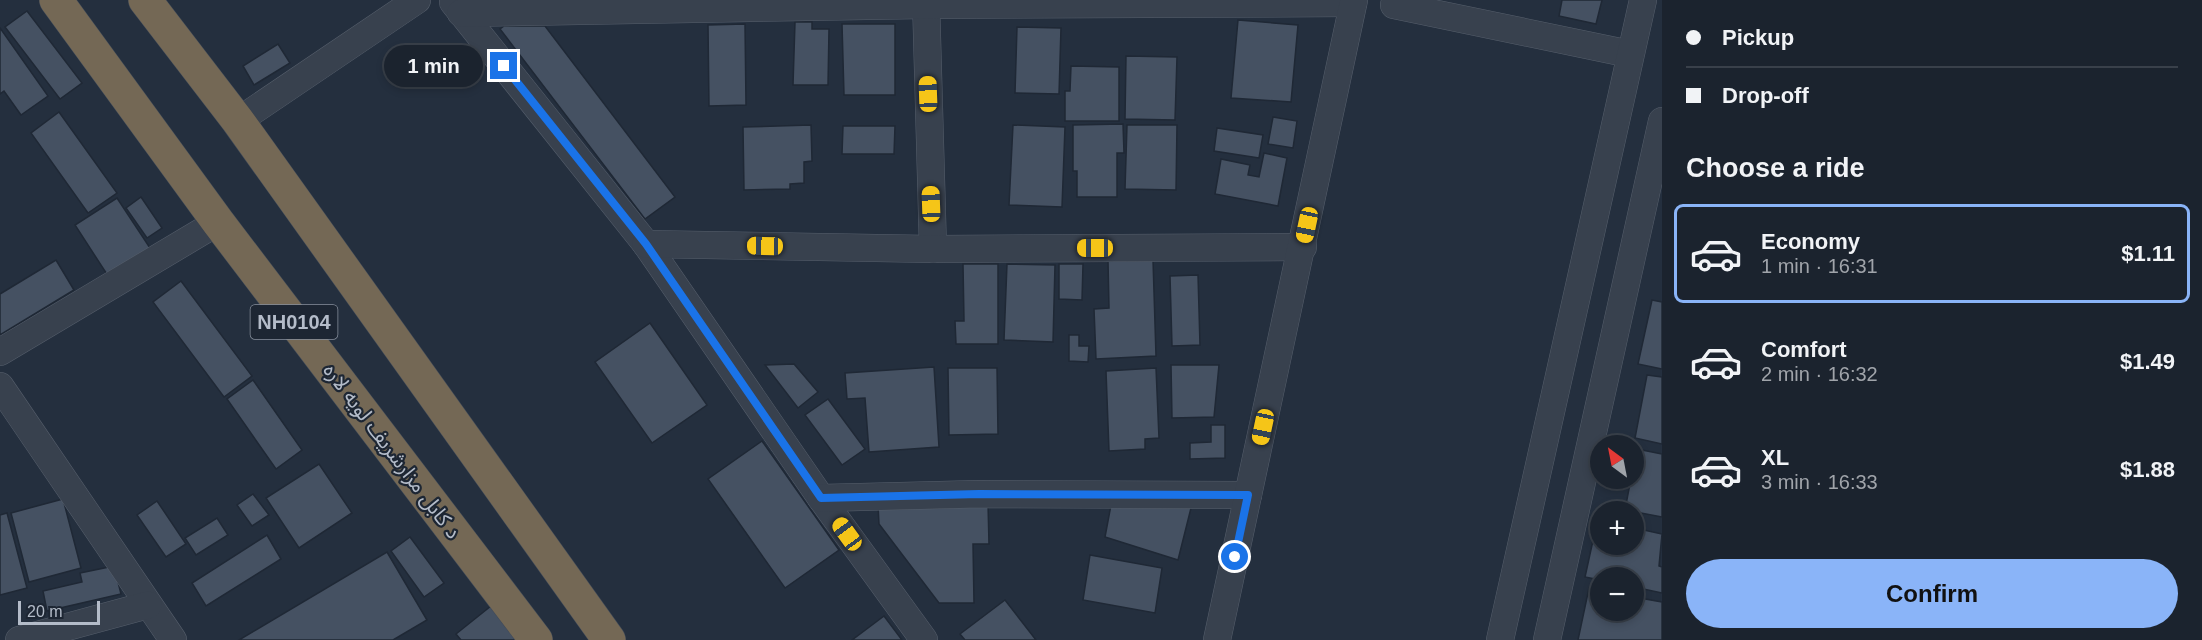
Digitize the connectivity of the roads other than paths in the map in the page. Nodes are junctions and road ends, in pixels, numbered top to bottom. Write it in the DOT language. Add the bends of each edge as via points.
graph roads {
  1 [pos="56,0"];
  2 [pos="145,0"];
  3 [pos="417,0"];
  4 [pos="1643,0"];
  5 [pos="1353,1"];
  6 [pos="926,3"];
  7 [pos="1394,5"];
  8 [pos="456,6"];
  9 [pos="1630,54"];
  10 [pos="238,121"];
  11 [pos="1662,121"];
  12 [pos="218,222"];
  13 [pos="646,244"];
  14 [pos="1303,247"];
  15 [pos="933,249"];
  16 [pos="0,352"];
  17 [pos="0,386"];
  18 [pos="1248,495"];
  19 [pos="821,498"];
  20 [pos="148,606"];
  21 [pos="19,640"];
  22 [pos="173,640"];
  23 [pos="536,640"];
  24 [pos="609,640"];
  25 [pos="924,640"];
  26 [pos="1217,640"];
  27 [pos="1500,640"];
  28 [pos="1547,640"];
  1 -- 12 [label="highway, د کابل مزارشریف لویه لاره / NH0104"];
  2 -- 10 [label="highway, NH0104"];
  3 -- 10 [label="street"];
  4 -- 9 [label="street"];
  5 -- 6 [label="street"];
  5 -- 14 [label="street"];
  6 -- 8 [label="street"];
  6 -- 15 [label="street"];
  7 -- 9 [label="street"];
  8 -- 13 [label="street"];
  9 -- 27 [label="street"];
  10 -- 24 [label="highway, NH0104"];
  11 -- 28 [label="street"];
  12 -- 16 [label="street"];
  12 -- 23 [label="highway, د کابل مزارشریف لویه لاره / NH0104"];
  13 -- 15 [label="street"];
  13 -- 19 [label="street"];
  14 -- 15 [label="street"];
  14 -- 18 [label="street"];
  17 -- 20 [label="street"];
  18 -- 19 [label="street"];
  18 -- 26 [label="street"];
  19 -- 25 [label="street"];
  20 -- 21 [label="street"];
  20 -- 22 [label="street"];
}
